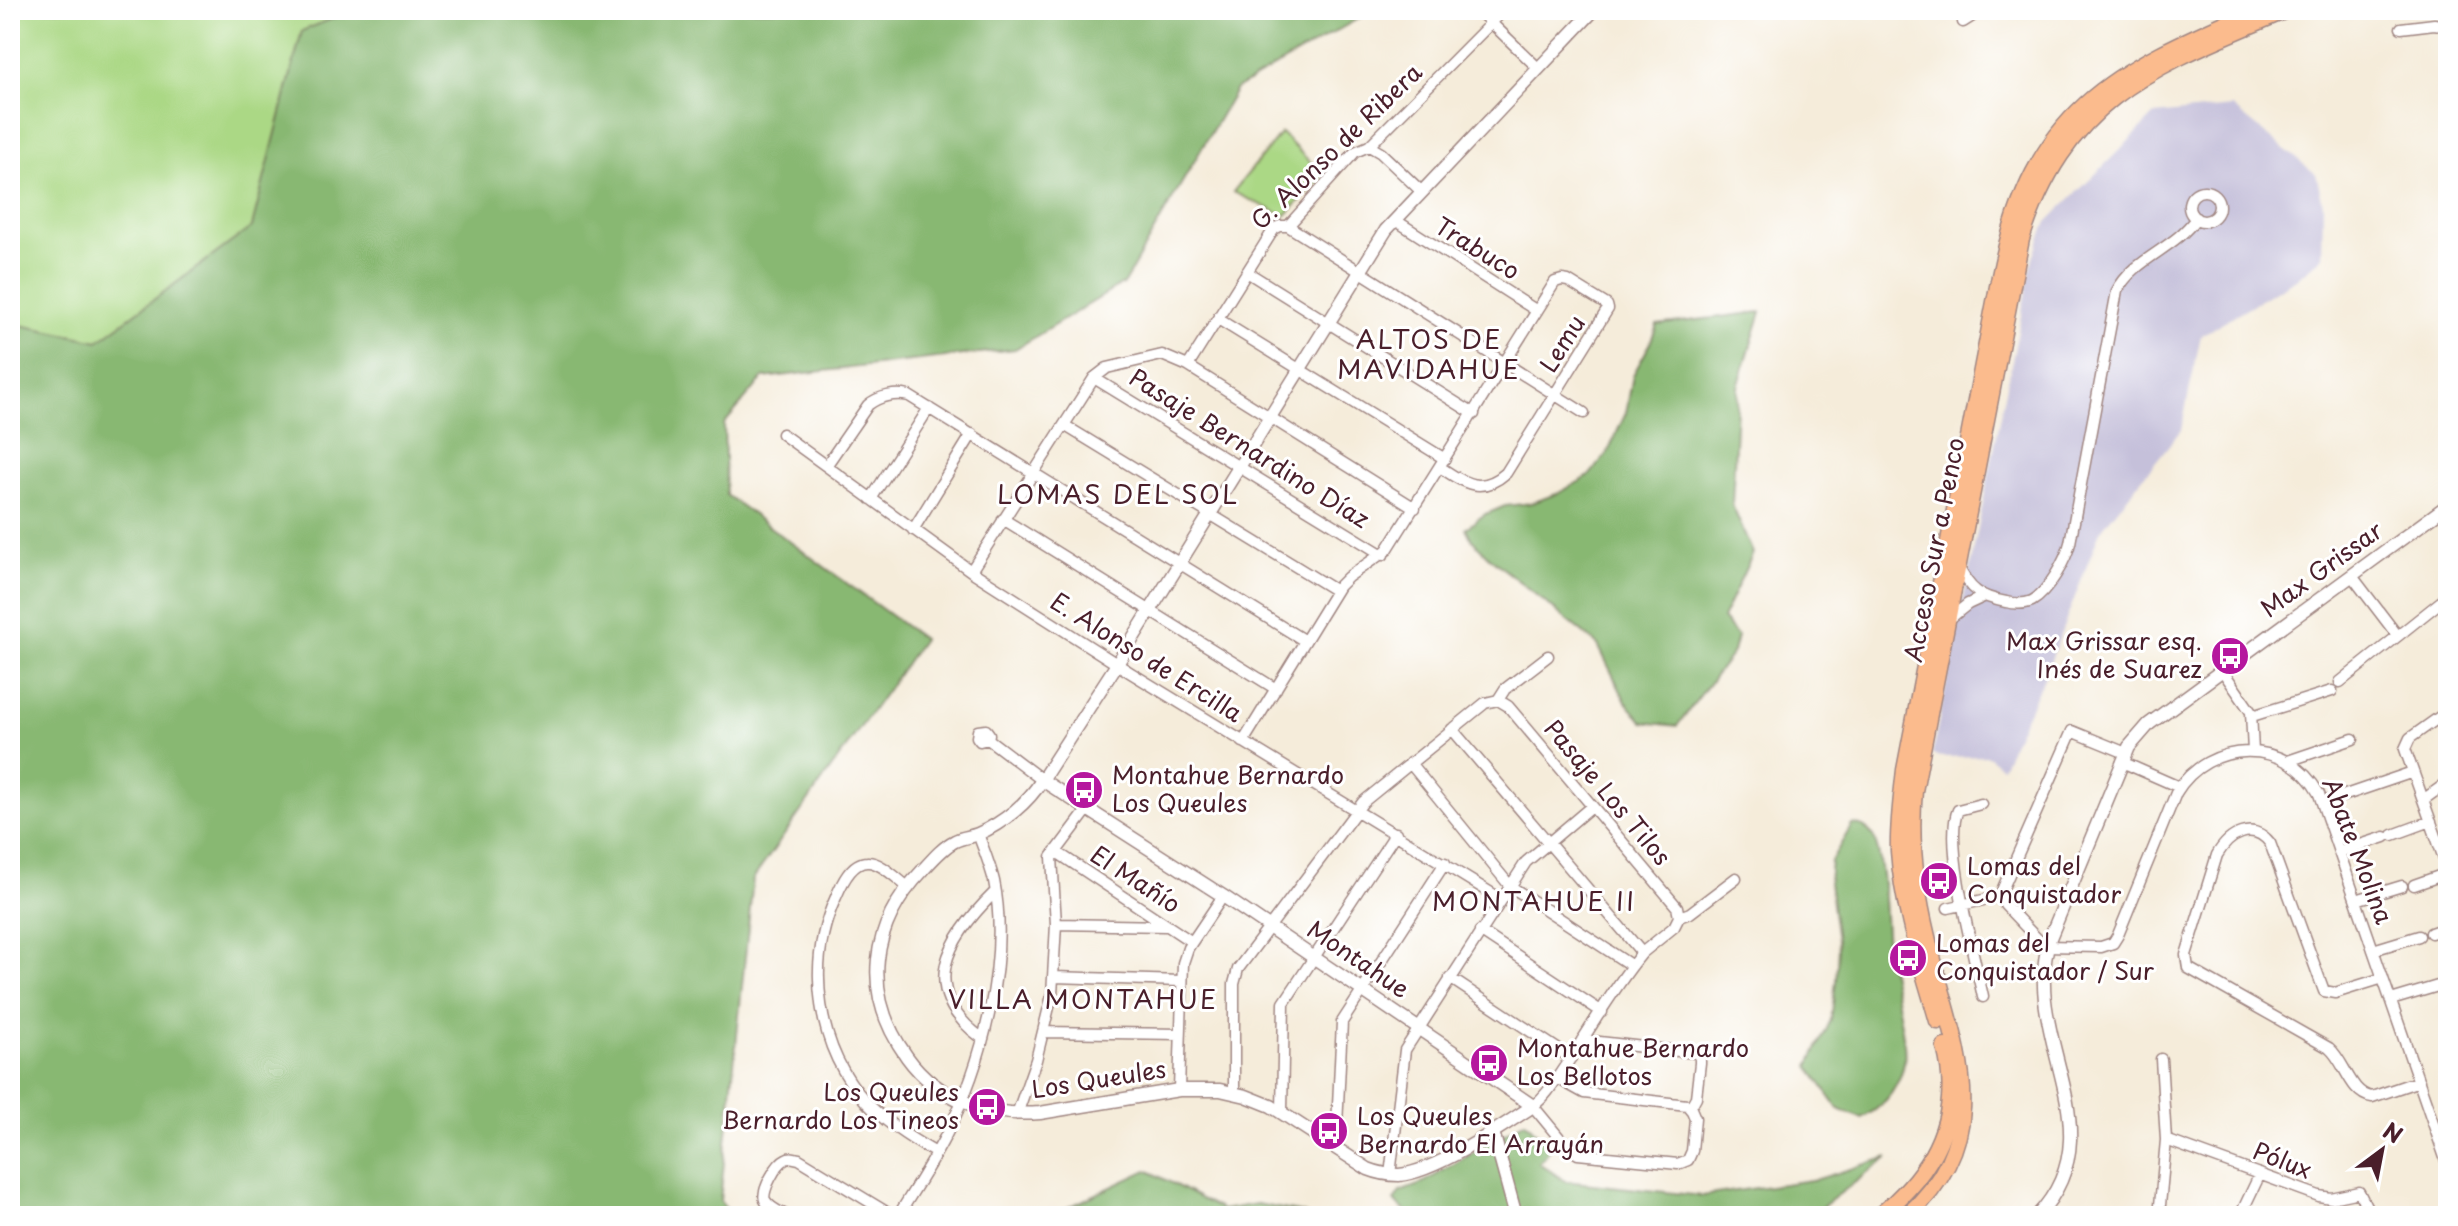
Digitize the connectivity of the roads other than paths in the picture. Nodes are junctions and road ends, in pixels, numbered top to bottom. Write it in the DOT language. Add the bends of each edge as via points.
graph roads {
  1 [pos="1478,10"];
  2 [pos="1504,10"];
  3 [pos="1594,10"];
  4 [pos="1982,10"];
  5 [pos="2256,10"];
  6 [pos="2286,10"];
  7 [pos="1963,22"];
  8 [pos="1491,23"];
  9 [pos="2448,26"];
  10 [pos="2401,28"];
  11 [pos="1539,69"];
  12 [pos="1369,146"];
  13 [pos="1421,191"];
  14 [pos="2196,218"];
  15 [pos="1395,220"];
  16 [pos="1288,226"];
  17 [pos="1247,272"];
  18 [pos="1360,272"];
  19 [pos="1537,311"];
  20 [pos="1218,319"];
  21 [pos="1329,322"];
  22 [pos="1505,363"];
  23 [pos="1188,366"];
  24 [pos="1299,370"];
  25 [pos="1094,378"];
  26 [pos="1555,394"];
  27 [pos="929,408"];
  28 [pos="1584,413"];
  29 [pos="1474,414"];
  30 [pos="1268,418"];
  31 [pos="1064,425"];
  32 [pos="782,434"];
  33 [pos="972,434"];
  34 [pos="1443,463"];
  35 [pos="826,466"];
  36 [pos="1238,466"];
  37 [pos="1033,472"];
  38 [pos="871,499"];
  39 [pos="2448,505"];
  40 [pos="1415,508"];
  41 [pos="1210,514"];
  42 [pos="1003,519"];
  43 [pos="913,530"];
  44 [pos="1383,555"];
  45 [pos="1180,563"];
  46 [pos="1957,563"];
  47 [pos="971,571"];
  48 [pos="2352,576"];
  49 [pos="1336,591"];
  50 [pos="2448,596"];
  51 [pos="1983,597"];
  52 [pos="1150,610"];
  53 [pos="1945,623"];
  54 [pos="2397,635"];
  55 [pos="1305,641"];
  56 [pos="1548,656"];
  57 [pos="1117,664"];
  58 [pos="2222,670"];
  59 [pos="1276,689"];
  60 [pos="1498,700"];
  61 [pos="2448,711"];
  62 [pos="2252,716"];
  63 [pos="1452,729"];
  64 [pos="988,739"];
  65 [pos="2353,739"];
  66 [pos="1243,742"];
  67 [pos="2253,752"];
  68 [pos="2124,757"];
  69 [pos="2288,761"];
  70 [pos="1410,763"];
  71 [pos="2413,772"];
  72 [pos="1042,780"];
  73 [pos="2448,782"];
  74 [pos="2179,787"];
  75 [pos="2423,800"];
  76 [pos="2322,803"];
  77 [pos="1981,804"];
  78 [pos="1592,806"];
  79 [pos="1088,809"];
  80 [pos="1357,810"];
  81 [pos="2431,821"];
  82 [pos="1396,833"];
  83 [pos="978,834"];
  84 [pos="1548,842"];
  85 [pos="2444,847"];
  86 [pos="1055,851"];
  87 [pos="2339,852"];
  88 [pos="1445,863"];
  89 [pos="2448,871"];
  90 [pos="1736,878"];
  91 [pos="2414,885"];
  92 [pos="1510,886"];
  93 [pos="2402,886"];
  94 [pos="908,887"];
  95 [pos="995,892"];
  96 [pos="1223,896"];
  97 [pos="2001,896"];
  98 [pos="1501,899"];
  99 [pos="2356,900"];
  100 [pos="1962,905"];
  101 [pos="1948,908"];
  102 [pos="1679,917"];
  103 [pos="1056,924"];
  104 [pos="1168,926"];
  105 [pos="2448,927"];
  106 [pos="1270,928"];
  107 [pos="1480,931"];
  108 [pos="2431,933"];
  109 [pos="2419,936"];
  110 [pos="1192,942"];
  111 [pos="2047,947"];
  112 [pos="2373,950"];
  113 [pos="1642,953"];
  114 [pos="1314,957"];
  115 [pos="1632,966"];
  116 [pos="1054,977"];
  117 [pos="1450,978"];
  118 [pos="2383,978"];
  119 [pos="1181,981"];
  120 [pos="2438,986"];
  121 [pos="1362,989"];
  122 [pos="1983,997"];
  123 [pos="2391,1000"];
  124 [pos="1602,1012"];
  125 [pos="1418,1027"];
  126 [pos="1044,1032"];
  127 [pos="1180,1034"];
  128 [pos="983,1039"];
  129 [pos="1582,1040"];
  130 [pos="1571,1058"];
  131 [pos="2161,1059"];
  132 [pos="1557,1078"];
  133 [pos="2419,1081"];
  134 [pos="1179,1090"];
  135 [pos="1234,1093"];
  136 [pos="961,1102"];
  137 [pos="1533,1106"];
  138 [pos="1690,1108"];
  139 [pos="1282,1112"];
  140 [pos="1017,1114"];
  141 [pos="1493,1132"];
  142 [pos="2166,1140"];
  143 [pos="1336,1147"];
  144 [pos="936,1153"];
  145 [pos="2448,1166"];
  146 [pos="2260,1174"];
  147 [pos="1390,1175"];
  148 [pos="787,1216"];
  149 [pos="896,1216"];
  150 [pos="1516,1216"];
  151 [pos="1879,1216"];
  152 [pos="1907,1216"];
  153 [pos="2037,1216"];
  154 [pos="2159,1216"];
  155 [pos="2240,1216"];
  156 [pos="2371,1216"];
  1 -- 8 [label="street"];
  2 -- 8 [label="street, G. Alonso de Ribera"];
  3 -- 11 [label="street, Los Queules"];
  4 -- 7 [label="street"];
  5 -- 151 [label="main road, Acceso Sur a Penco" via="2164,51 2089,100 2041,158 2014,216 1900,814 1903,883 1947,1052 1948,1110 1925,1170"];
  6 -- 46 [label="main road, Acceso Sur a Penco" via="2137,79 2088,118 2056,157 2032,205 2016,255"];
  8 -- 11 [label="street"];
  8 -- 12 [label="street, G. Alonso de Ribera"];
  9 -- 10 [label="street"];
  11 -- 13 [label="street, Los Queules"];
  12 -- 13 [label="street"];
  12 -- 16 [label="street, G. Alonso de Ribera" via="1355,152"];
  13 -- 15 [label="street, Los Queules"];
  14 -- 51 [label="street" via="2176,240 2129,273 2117,291 2064,561 2031,601"];
  15 -- 18 [label="street, Los Queules"];
  15 -- 19 [label="street, Trabuco"];
  16 -- 17 [label="street, G. Alonso de Ribera" via="1274,229"];
  16 -- 18 [label="street"];
  17 -- 20 [label="street, G. Alonso de Ribera"];
  17 -- 21 [label="street"];
  18 -- 21 [label="street, Los Queules"];
  18 -- 22 [label="street"];
  19 -- 22 [label="street"];
  19 -- 26 [label="street, Lemu" via="1555,282 1562,280 1608,309"];
  20 -- 23 [label="street, G. Alonso de Ribera"];
  20 -- 24 [label="street, Lemu"];
  21 -- 24 [label="street, Los Queules"];
  21 -- 29 [label="street"];
  22 -- 26 [label="street"];
  22 -- 29 [label="street"];
  23 -- 25 [label="street" via="1162,355 1107,368"];
  23 -- 30 [label="street"];
  24 -- 30 [label="street, Los Queules"];
  24 -- 34 [label="street, Lemu"];
  25 -- 31 [label="street"];
  25 -- 36 [label="street, Pasaje Bernardino Díaz"];
  26 -- 28 [label="street"];
  26 -- 34 [label="street, Lemu" via="1502,477 1469,485"];
  27 -- 33 [label="street"];
  27 -- 35 [label="street" via="905,395 874,400"];
  27 -- 38 [label="street"];
  29 -- 34 [label="street"];
  30 -- 36 [label="street, Los Queules"];
  30 -- 40 [label="street"];
  31 -- 37 [label="street"];
  31 -- 41 [label="street"];
  32 -- 35 [label="street, E. Alonso de Ercilla"];
  33 -- 37 [label="street"];
  33 -- 43 [label="street"];
  34 -- 40 [label="street"];
  35 -- 38 [label="street, E. Alonso de Ercilla"];
  36 -- 41 [label="street, Los Queules"];
  36 -- 44 [label="street, Pasaje Bernardino Díaz"];
  37 -- 42 [label="street"];
  37 -- 45 [label="street"];
  38 -- 43 [label="street, E. Alonso de Ercilla"];
  39 -- 48 [label="street, Max Grissar"];
  40 -- 44 [label="street"];
  41 -- 45 [label="street, Los Queules"];
  41 -- 49 [label="street"];
  42 -- 47 [label="street"];
  42 -- 52 [label="street"];
  43 -- 47 [label="street, E. Alonso de Ercilla"];
  44 -- 49 [label="street" via="1345,579"];
  45 -- 52 [label="street, Los Queules"];
  45 -- 55 [label="street"];
  46 -- 51 [label="street"];
  46 -- 53 [label="main road, Acceso Sur a Penco"];
  47 -- 57 [label="street, E. Alonso de Ercilla"];
  48 -- 54 [label="street"];
  48 -- 58 [label="street, Max Grissar"];
  49 -- 55 [label="street"];
  50 -- 54 [label="street"];
  51 -- 53 [label="street"];
  52 -- 57 [label="street, Los Queules"];
  52 -- 59 [label="street"];
  53 -- 152 [label="main road, Acceso Sur a Penco" via="1914,791 1912,848 1919,903 1960,1061 1962,1111 1947,1169"];
  54 -- 62 [label="street" via="2336,687"];
  55 -- 59 [label="street"];
  56 -- 60 [label="street"];
  57 -- 66 [label="street, E. Alonso de Ercilla"];
  57 -- 72 [label="street, Los Queules"];
  58 -- 62 [label="street"];
  58 -- 68 [label="street, Max Grissar" via="2149,724"];
  59 -- 66 [label="street"];
  60 -- 63 [label="street" via="1485,703"];
  60 -- 78 [label="street, Pasaje Los Tilos"];
  61 -- 71 [label="street" via="2408,741 2405,749"];
  62 -- 67 [label="street"];
  63 -- 70 [label="street"];
  63 -- 84 [label="street"];
  64 -- 72 [label="street"];
  65 -- 69 [label="street"];
  66 -- 80 [label="street, E. Alonso de Ercilla"];
  67 -- 69 [label="street, Abate Molina"];
  67 -- 74 [label="street, Abate Molina" via="2211,761"];
  68 -- 74 [label="street"];
  68 -- 97 [label="street" via="2072,731"];
  68 -- 111 [label="street, Max Grissar"];
  69 -- 76 [label="street, Abate Molina" via="2308,777"];
  70 -- 80 [label="street"];
  70 -- 92 [label="street"];
  71 -- 75 [label="street"];
  71 -- 76 [label="street"];
  72 -- 79 [label="street, Montahue"];
  72 -- 83 [label="street, Los Queules" via="1021,806"];
  73 -- 75 [label="street"];
  74 -- 111 [label="street, Abate Molina" via="2116,939 2101,947"];
  75 -- 81 [label="street"];
  76 -- 87 [label="street, Abate Molina"];
  77 -- 100 [label="street" via="1956,814"];
  78 -- 84 [label="street"];
  78 -- 102 [label="street, Pasaje Los Tilos" via="1677,907"];
  79 -- 86 [label="street"];
  79 -- 96 [label="street, Montahue"];
  80 -- 82 [label="street, E. Alonso de Ercilla"];
  80 -- 106 [label="street"];
  81 -- 85 [label="street"];
  81 -- 87 [label="street"];
  82 -- 88 [label="street, E. Alonso de Ercilla"];
  82 -- 114 [label="street"];
  83 -- 94 [label="street, Los Queules" via="955,841"];
  83 -- 95 [label="street"];
  84 -- 92 [label="street"];
  84 -- 113 [label="street"];
  85 -- 89 [label="street"];
  86 -- 103 [label="street"];
  86 -- 104 [label="street, El Mañío"];
  87 -- 99 [label="street, Abate Molina"];
  88 -- 98 [label="street, E. Alonso de Ercilla"];
  88 -- 121 [label="street"];
  89 -- 91 [label="street"];
  90 -- 102 [label="street"];
  92 -- 98 [label="street"];
  92 -- 115 [label="street"];
  93 -- 99 [label="street"];
  94 -- 136 [label="street, Los Queules" via="890,915 879,949 880,1001 891,1032 911,1063"];
  94 -- 144 [label="street" via="872,862 853,869 826,924 820,992 831,1044 857,1091 888,1122"];
  95 -- 128 [label="street" via="996,959"];
  95 -- 128 [label="street" via="958,934 945,971 954,1009"];
  96 -- 106 [label="street, Montahue"];
  96 -- 110 [label="street"];
  97 -- 100 [label="street"];
  97 -- 111 [label="street"];
  98 -- 107 [label="street"];
  99 -- 112 [label="street, Abate Molina"];
  100 -- 101 [label="street"];
  100 -- 122 [label="street"];
  102 -- 113 [label="street"];
  103 -- 104 [label="street"];
  103 -- 116 [label="street"];
  104 -- 110 [label="street, El Mañío"];
  105 -- 108 [label="street"];
  106 -- 114 [label="street, Montahue"];
  106 -- 135 [label="street" via="1235,976"];
  107 -- 117 [label="street"];
  107 -- 124 [label="street"];
  109 -- 112 [label="street"];
  110 -- 119 [label="street"];
  111 -- 153 [label="street, Max Grissar" via="2044,993 2070,1116 2071,1149 2057,1190"];
  112 -- 118 [label="street, Abate Molina"];
  113 -- 115 [label="street"];
  114 -- 121 [label="street, Montahue"];
  114 -- 139 [label="street" via="1283,1008"];
  115 -- 124 [label="street"];
  116 -- 119 [label="street"];
  116 -- 126 [label="street"];
  117 -- 125 [label="street"];
  117 -- 130 [label="street"];
  118 -- 123 [label="street, Abate Molina"];
  118 -- 133 [label="street" via="2335,993 2324,991 2270,843 2248,831 2226,842 2217,855 2186,955 2188,968 2333,1052 2361,1094 2372,1097"];
  119 -- 127 [label="street"];
  120 -- 123 [label="street"];
  121 -- 125 [label="street, Montahue"];
  121 -- 143 [label="street" via="1341,1027"];
  123 -- 133 [label="street, Abate Molina"];
  124 -- 129 [label="street"];
  125 -- 137 [label="street, Montahue"];
  125 -- 147 [label="street" via="1403,1055"];
  126 -- 127 [label="street"];
  126 -- 140 [label="street"];
  127 -- 134 [label="street"];
  128 -- 136 [label="street"];
  129 -- 130 [label="street"];
  129 -- 138 [label="street" via="1696,1053 1700,1063"];
  130 -- 132 [label="street"];
  131 -- 142 [label="street"];
  132 -- 137 [label="street"];
  132 -- 138 [label="street" via="1584,1093 1678,1102"];
  133 -- 145 [label="street, Abate Molina"];
  134 -- 135 [label="street, Los Queules"];
  134 -- 140 [label="street, Los Queules"];
  135 -- 139 [label="street, Los Queules"];
  136 -- 140 [label="street, Los Queules"];
  136 -- 144 [label="street"];
  137 -- 138 [label="street" via="1578,1154 1678,1164 1692,1151 1695,1118"];
  137 -- 141 [label="street"];
  139 -- 143 [label="street, Los Queules"];
  141 -- 147 [label="street" via="1430,1166"];
  141 -- 150 [label="street"];
  142 -- 146 [label="street, Pólux"];
  142 -- 154 [label="street"];
  143 -- 147 [label="street, Los Queules" via="1368,1169"];
  144 -- 149 [label="street"];
  146 -- 155 [label="street"];
  146 -- 156 [label="street, Pólux" via="2325,1198 2359,1192"];
  148 -- 149 [label="street" via="764,1195 779,1164 793,1157"];
}
